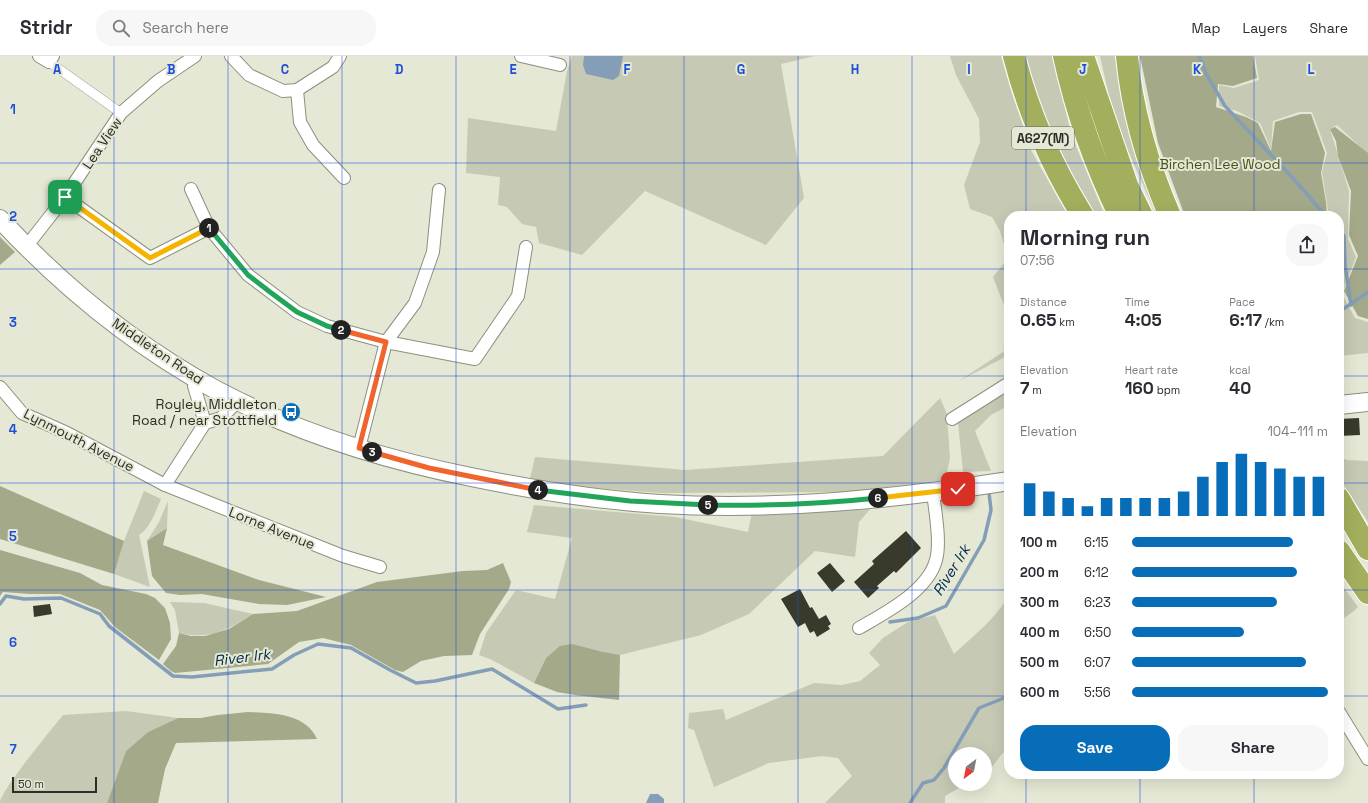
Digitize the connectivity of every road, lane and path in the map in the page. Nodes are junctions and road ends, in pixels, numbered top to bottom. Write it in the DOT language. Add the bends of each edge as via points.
graph roads {
  1 [pos="195,56"];
  2 [pos="231,56"];
  3 [pos="340,56"];
  4 [pos="522,56"];
  5 [pos="1014,56"];
  6 [pos="1064,56"];
  7 [pos="1083,56"];
  8 [pos="1126,56"];
  9 [pos="47,58"];
  10 [pos="560,65"];
  11 [pos="297,90"];
  12 [pos="121,112"];
  13 [pos="344,178"];
  14 [pos="191,189"];
  15 [pos="439,190"];
  16 [pos="65,197"];
  17 [pos="1080,211"];
  18 [pos="1118,211"];
  19 [pos="1140,211"];
  20 [pos="1168,211"];
  21 [pos="0,219"];
  22 [pos="210,228"];
  23 [pos="26,247"];
  24 [pos="526,247"];
  25 [pos="386,342"];
  26 [pos="197,378"];
  27 [pos="1004,386"];
  28 [pos="0,387"];
  29 [pos="236,400"];
  30 [pos="1368,402"];
  31 [pos="1344,404"];
  32 [pos="952,419"];
  33 [pos="205,423"];
  34 [pos="359,448"];
  35 [pos="1004,482"];
  36 [pos="165,485"];
  37 [pos="933,492"];
  38 [pos="1344,511"];
  39 [pos="1344,513"];
  40 [pos="1368,549"];
  41 [pos="1344,558"];
  42 [pos="1368,559"];
  43 [pos="1344,563"];
  44 [pos="380,567"];
  45 [pos="1368,593"];
  46 [pos="859,628"];
  47 [pos="1344,720"];
  48 [pos="1368,759"];
  1 -- 12 [label="street, Lea View" via="158,81"];
  2 -- 11 [label="street" via="248,75 283,91"];
  3 -- 11 [label="street" via="333,67"];
  4 -- 10 [label="street"];
  5 -- 17 [label="highway, A627(M)" via="1019,77 1044,140 1069,194"];
  6 -- 18 [label="highway, A627(M)" via="1068,78 1085,132"];
  7 -- 19 [label="highway" via="1124,178"];
  8 -- 20 [label="highway" via="1142,139"];
  9 -- 12 [label="street"];
  11 -- 13 [label="street" via="300,122 313,145"];
  12 -- 16 [label="street, Lea View"];
  14 -- 22 [label="street"];
  15 -- 25 [label="street" via="433,252 415,303"];
  16 -- 22 [label="street" via="150,258"];
  16 -- 23 [label="street, Lea View"];
  21 -- 23 [label="main road, Middleton Road"];
  22 -- 25 [label="street" via="248,275 297,312 327,326"];
  23 -- 26 [label="main road, Middleton Road" via="83,298 139,341"];
  24 -- 25 [label="street" via="518,296 475,359"];
  25 -- 34 [label="street"];
  26 -- 29 [label="main road, Middleton Road"];
  26 -- 33 [label="street" via="194,386"];
  27 -- 32 [label="street"];
  28 -- 36 [label="street, Lynmouth Avenue" via="22,413 67,433"];
  29 -- 33 [label="street" via="221,418"];
  29 -- 34 [label="main road, Middleton Road" via="286,422"];
  30 -- 31 [label="main road"];
  33 -- 36 [label="street"];
  34 -- 37 [label="main road, Middleton Road" via="429,468 531,489 638,502 756,506"];
  35 -- 37 [label="main road, Middleton Road"];
  36 -- 44 [label="street, Lorne Avenue" via="343,556"];
  37 -- 46 [label="street" via="938,547 933,567 924,581 904,600"];
  38 -- 40 [label="highway"];
  39 -- 42 [label="highway"];
  41 -- 45 [label="highway"];
  43 -- 45 [label="highway"];
  47 -- 48 [label="street"];
}
